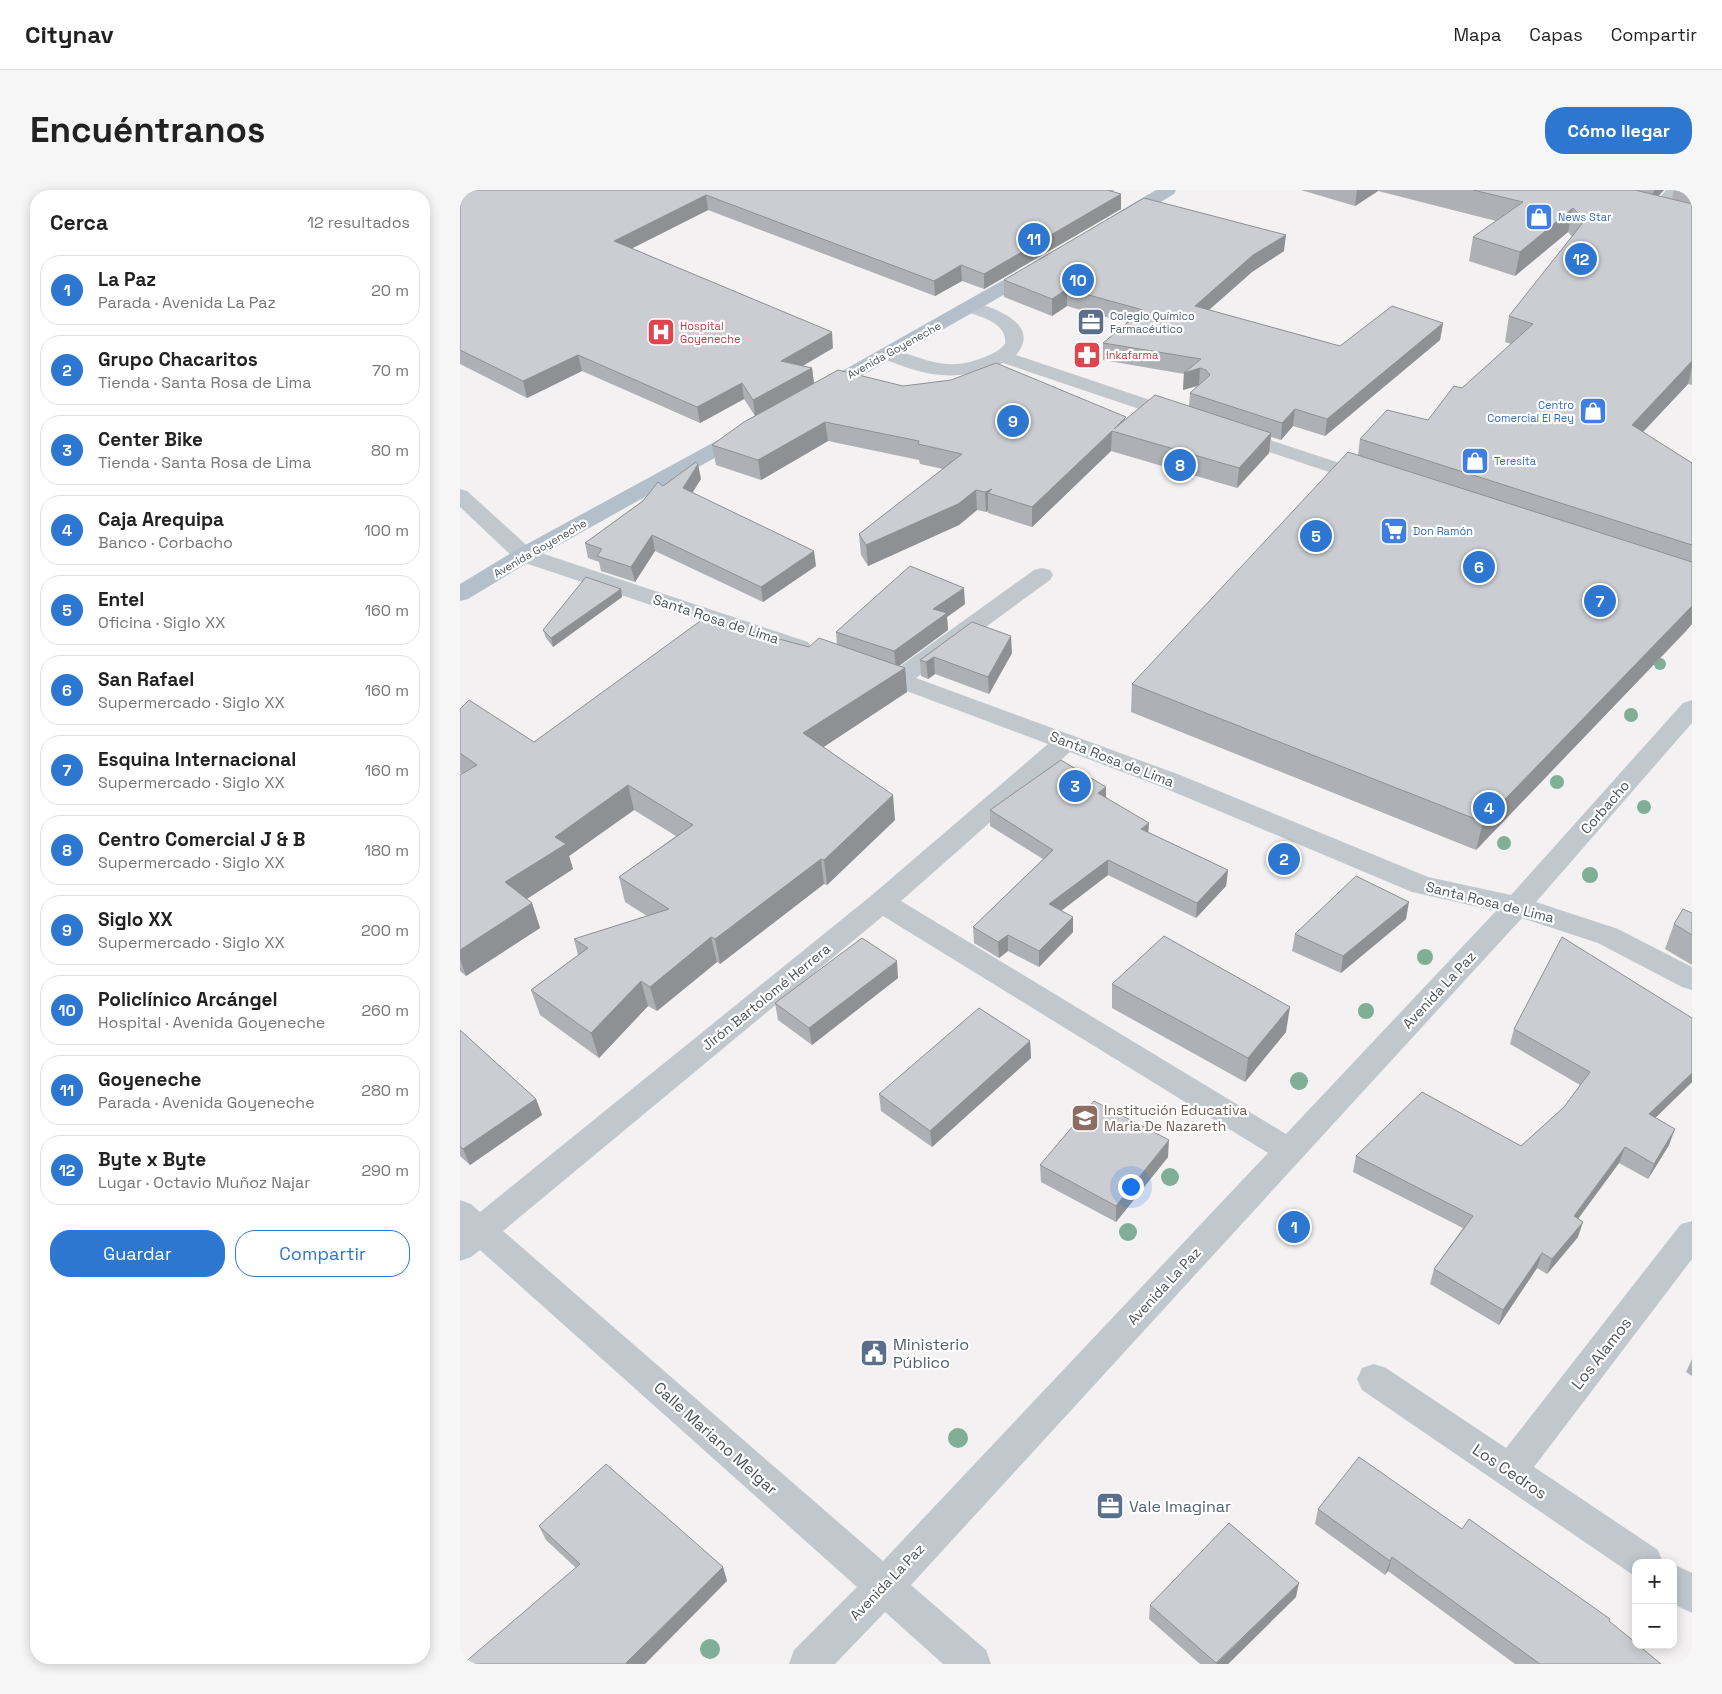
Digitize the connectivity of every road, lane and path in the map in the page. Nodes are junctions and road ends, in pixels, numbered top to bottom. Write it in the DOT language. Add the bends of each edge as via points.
graph roads {
  1 [pos="1168,190"];
  2 [pos="1676,190"];
  3 [pos="1637,209"];
  4 [pos="1655,213"];
  5 [pos="1673,218"];
  6 [pos="1100,230"];
  7 [pos="1049,261"];
  8 [pos="971,307"];
  9 [pos="888,354"];
  10 [pos="1003,357"];
  11 [pos="1190,397"];
  12 [pos="801,402"];
  13 [pos="1170,413"];
  14 [pos="766,422"];
  15 [pos="1388,485"];
  16 [pos="460,495"];
  17 [pos="524,556"];
  18 [pos="1042,575"];
  19 [pos="460,594"];
  20 [pos="824,654"];
  21 [pos="852,664"];
  22 [pos="899,679"];
  23 [pos="1692,708"];
  24 [pos="1066,742"];
  25 [pos="882,902"];
  26 [pos="1517,906"];
  27 [pos="1692,980"];
  28 [pos="1289,1151"];
  29 [pos="467,1230"];
  30 [pos="1692,1235"];
  31 [pos="1374,1379"];
  32 [pos="1510,1471"];
  33 [pos="1639,1559"];
  34 [pos="1677,1585"];
  35 [pos="884,1587"];
  36 [pos="1692,1595"];
  37 [pos="808,1664"];
  38 [pos="972,1664"];
  1 -- 6 [label="main road"];
  2 -- 4 [label="street"];
  3 -- 4 [label="street"];
  4 -- 5 [label="street"];
  7 -- 8 [label="main road, Avenida Goyeneche"];
  8 -- 9 [label="main road, Avenida Goyeneche"];
  8 -- 10 [label="street" via="999,319 1014,334 1011,350"];
  9 -- 10 [label="street" via="916,366 952,371 989,364"];
  9 -- 12 [label="main road, Avenida Goyeneche"];
  10 -- 13 [label="street"];
  11 -- 13 [label="street"];
  13 -- 15 [label="street"];
  14 -- 17 [label="main road, Avenida Goyeneche"];
  16 -- 17 [label="street"];
  17 -- 19 [label="main road, Avenida Goyeneche"];
  17 -- 20 [label="street, Santa Rosa de Lima"];
  18 -- 22 [label="street"];
  21 -- 22 [label="street, Santa Rosa de Lima"];
  22 -- 24 [label="street, Santa Rosa de Lima"];
  23 -- 26 [label="street, Corbacho"];
  24 -- 25 [label="street, Jirón Bartolomé Herrera"];
  24 -- 26 [label="street, Santa Rosa de Lima" via="1171,781 1422,885"];
  25 -- 28 [label="street"];
  25 -- 29 [label="street, Jirón Bartolomé Herrera"];
  26 -- 27 [label="street, Santa Rosa de Lima" via="1608,936"];
  26 -- 28 [label="street, Avenida La Paz"];
  28 -- 35 [label="street, Avenida La Paz"];
  29 -- 35 [label="street, Calle Mariano Melgar"];
  30 -- 32 [label="street, Los Alamos"];
  31 -- 32 [label="street, Los Cedros"];
  32 -- 33 [label="street, Los Cedros"];
  34 -- 36 [label="street"];
  35 -- 37 [label="street, Avenida La Paz"];
  35 -- 38 [label="street, Calle Mariano Melgar"];
}
